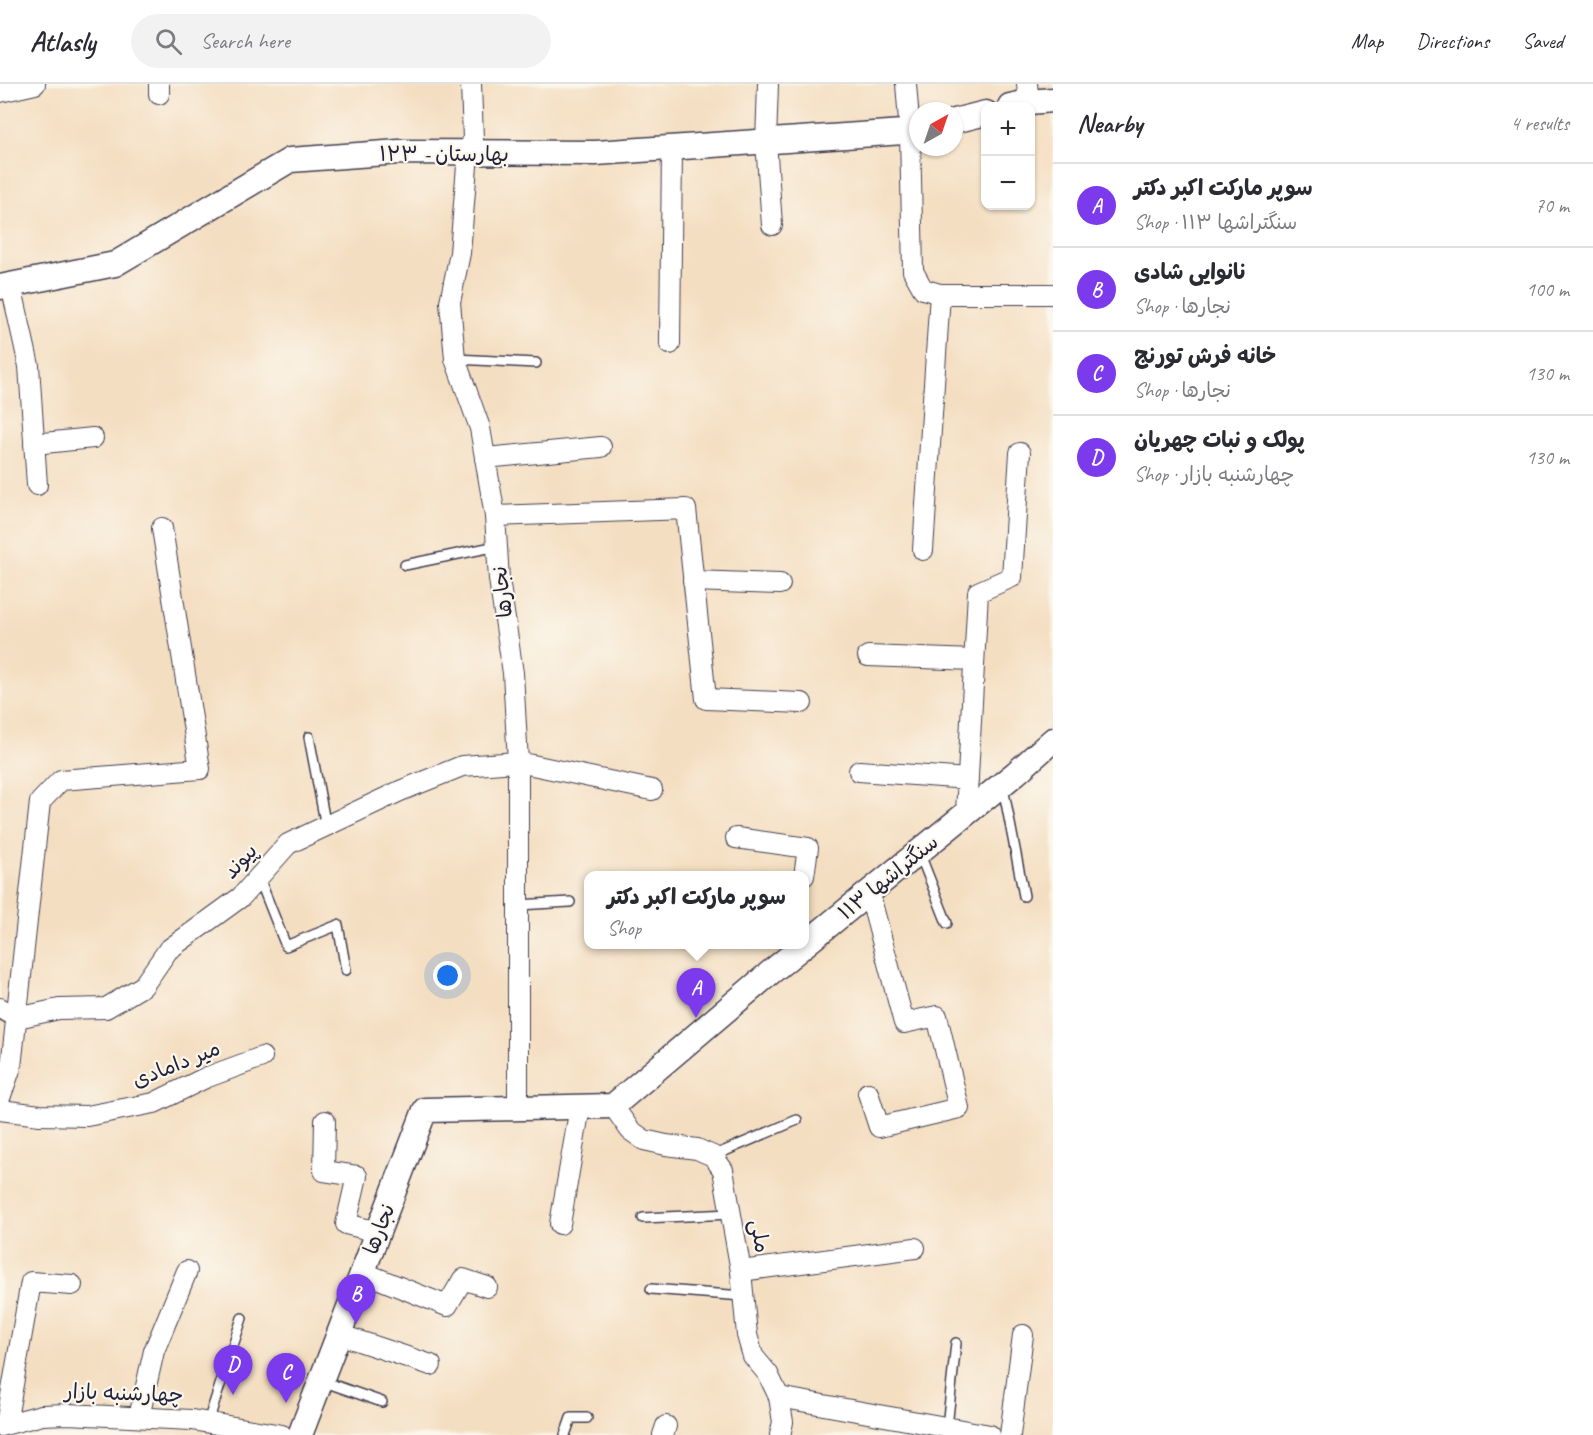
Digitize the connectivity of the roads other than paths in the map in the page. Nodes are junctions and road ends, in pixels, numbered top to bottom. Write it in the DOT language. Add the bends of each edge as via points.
graph roads {
  1 [pos="35,84"];
  2 [pos="471,84"];
  3 [pos="768,84"];
  4 [pos="906,84"];
  5 [pos="0,92"];
  6 [pos="1022,97"];
  7 [pos="1053,100"];
  8 [pos="909,102"];
  9 [pos="981,114"];
  10 [pos="963,119"];
  11 [pos="909,132"];
  12 [pos="766,142"];
  13 [pos="672,148"];
  14 [pos="468,153"];
  15 [pos="914,156"];
  16 [pos="772,225"];
  17 [pos="5,286"];
  18 [pos="940,294"];
  19 [pos="1053,294"];
  20 [pos="670,344"];
  21 [pos="455,359"];
  22 [pos="536,363"];
  23 [pos="93,438"];
  24 [pos="34,444"];
  25 [pos="601,447"];
  26 [pos="1020,453"];
  27 [pos="485,458"];
  28 [pos="37,485"];
  29 [pos="495,516"];
  30 [pos="162,528"];
  31 [pos="497,546"];
  32 [pos="923,550"];
  33 [pos="405,565"];
  34 [pos="693,581"];
  35 [pos="780,584"];
  36 [pos="868,656"];
  37 [pos="974,660"];
  38 [pos="802,703"];
  39 [pos="309,737"];
  40 [pos="1053,740"];
  41 [pos="518,762"];
  42 [pos="859,771"];
  43 [pos="968,778"];
  44 [pos="1002,784"];
  45 [pos="652,790"];
  46 [pos="966,813"];
  47 [pos="326,827"];
  48 [pos="736,838"];
  49 [pos="919,852"];
  50 [pos="805,871"];
  51 [pos="259,877"];
  52 [pos="869,892"];
  53 [pos="1024,896"];
  54 [pos="570,902"];
  55 [pos="518,905"];
  56 [pos="947,923"];
  57 [pos="809,937"];
  58 [pos="790,951"];
  59 [pos="346,970"];
  60 [pos="0,1008"];
  61 [pos="17,1018"];
  62 [pos="262,1057"];
  63 [pos="868,1093"];
  64 [pos="0,1098"];
  65 [pos="613,1106"];
  66 [pos="580,1107"];
  67 [pos="518,1108"];
  68 [pos="0,1110"];
  69 [pos="797,1120"];
  70 [pos="325,1121"];
  71 [pos="713,1156"];
  72 [pos="731,1214"];
  73 [pos="643,1218"];
  74 [pos="560,1224"];
  75 [pos="378,1232"];
  76 [pos="915,1248"];
  77 [pos="187,1271"];
  78 [pos="741,1271"];
  79 [pos="362,1272"];
  80 [pos="72,1285"];
  81 [pos="487,1287"];
  82 [pos="651,1289"];
  83 [pos="743,1296"];
  84 [pos="242,1318"];
  85 [pos="338,1334"];
  86 [pos="1023,1335"];
  87 [pos="956,1343"];
  88 [pos="431,1365"];
  89 [pos="321,1380"];
  90 [pos="779,1397"];
  91 [pos="382,1402"];
  92 [pos="139,1417"];
  93 [pos="587,1418"];
  94 [pos="208,1422"];
  95 [pos="3,1425"];
  96 [pos="29,1427"];
  97 [pos="947,1427"];
  98 [pos="282,1435"];
  99 [pos="300,1435"];
  100 [pos="565,1435"];
  101 [pos="780,1435"];
  102 [pos="990,1435"];
  103 [pos="1010,1435"];
  1 -- 5 [label="street"];
  2 -- 14 [label="street, نجارها" via="473,139"];
  3 -- 12 [label="street"];
  4 -- 8 [label="street"];
  6 -- 7 [label="street"];
  9 -- 10 [label="street"];
  11 -- 12 [label="street, بهارستان - ۱۲۳"];
  12 -- 13 [label="street, بهارستان - ۱۲۳"];
  12 -- 16 [label="street"];
  13 -- 14 [label="street, بهارستان - ۱۲۳" via="596,153"];
  13 -- 20 [label="street"];
  14 -- 17 [label="street, بهارستان - ۱۲۳" via="399,152 290,160 115,264"];
  14 -- 21 [label="street, نجارها" via="460,253 450,302"];
  15 -- 18 [label="street" via="913,272 923,289"];
  17 -- 24 [label="street" via="29,366"];
  18 -- 19 [label="street"];
  18 -- 32 [label="street"];
  21 -- 22 [label="lane"];
  21 -- 27 [label="street, نجارها" via="480,428"];
  23 -- 24 [label="street"];
  24 -- 28 [label="street"];
  25 -- 27 [label="street"];
  26 -- 37 [label="street" via="1012,577 978,591"];
  27 -- 29 [label="street, نجارها"];
  29 -- 31 [label="street, نجارها"];
  29 -- 34 [label="street" via="686,509"];
  30 -- 61 [label="street" via="200,769 61,780 40,801"];
  31 -- 33 [label="lane"];
  31 -- 41 [label="street, نجارها" via="513,673"];
  34 -- 35 [label="street"];
  34 -- 38 [label="street" via="706,699"];
  36 -- 37 [label="street"];
  37 -- 43 [label="street"];
  39 -- 47 [label="lane"];
  40 -- 44 [label="street, سنگتراشها ۱۱۳"];
  41 -- 45 [label="street, پیوند"];
  41 -- 47 [label="street, پیوند" via="462,766"];
  41 -- 55 [label="street, نجارها"];
  42 -- 43 [label="street"];
  43 -- 46 [label="street"];
  44 -- 46 [label="street, سنگتراشها ۱۱۳"];
  44 -- 53 [label="lane"];
  46 -- 49 [label="street, سنگتراشها ۱۱۳"];
  47 -- 51 [label="street, پیوند" via="288,844"];
  48 -- 50 [label="street" via="808,848"];
  49 -- 52 [label="street, سنگتراشها ۱۱۳"];
  49 -- 56 [label="lane"];
  51 -- 59 [label="lane" via="286,946 338,925"];
  51 -- 61 [label="street, پیوند" via="241,897 168,950 143,986 106,1008 59,1009"];
  52 -- 57 [label="street, سنگتراشها ۱۱۳"];
  52 -- 63 [label="street" via="904,1023 937,1016 959,1108 879,1127"];
  54 -- 55 [label="lane"];
  55 -- 67 [label="street, نجارها"];
  58 -- 65 [label="street, سنگتراشها ۱۱۳"];
  60 -- 61 [label="street"];
  61 -- 64 [label="street" via="11,1067"];
  62 -- 68 [label="street, میر دامادی" via="205,1078 154,1103 87,1116"];
  65 -- 66 [label="street, نجارها"];
  65 -- 71 [label="street" via="630,1130 644,1140 697,1149"];
  66 -- 67 [label="street, نجارها"];
  66 -- 74 [label="street"];
  67 -- 75 [label="street, نجارها" via="425,1110"];
  69 -- 71 [label="lane"];
  70 -- 75 [label="street" via="324,1171 357,1176 346,1224"];
  71 -- 72 [label="street, ملی" via="723,1170"];
  72 -- 73 [label="lane"];
  72 -- 78 [label="street, ملی"];
  75 -- 79 [label="street, نجارها"];
  76 -- 78 [label="street"];
  77 -- 92 [label="street" via="154,1351"];
  78 -- 83 [label="street, ملی"];
  79 -- 81 [label="street" via="447,1306 463,1279"];
  79 -- 85 [label="street, نجارها"];
  80 -- 95 [label="street" via="31,1282"];
  82 -- 83 [label="lane"];
  83 -- 90 [label="street, ملی" via="753,1356 768,1374"];
  84 -- 94 [label="lane"];
  85 -- 88 [label="street"];
  85 -- 89 [label="street, نجارها"];
  86 -- 103 [label="street"];
  87 -- 97 [label="lane"];
  89 -- 91 [label="lane"];
  89 -- 99 [label="street, نجارها"];
  90 -- 97 [label="street"];
  90 -- 101 [label="street, ملی" via="783,1422"];
  92 -- 94 [label="street, چهارشنبه بازار"];
  92 -- 96 [label="street, چهارشنبه بازار" via="42,1415"];
  93 -- 100 [label="lane" via="571,1418"];
  94 -- 98 [label="street, چهارشنبه بازار"];
  95 -- 96 [label="street, چهارشنبه بازار"];
  97 -- 102 [label="street"];
}
